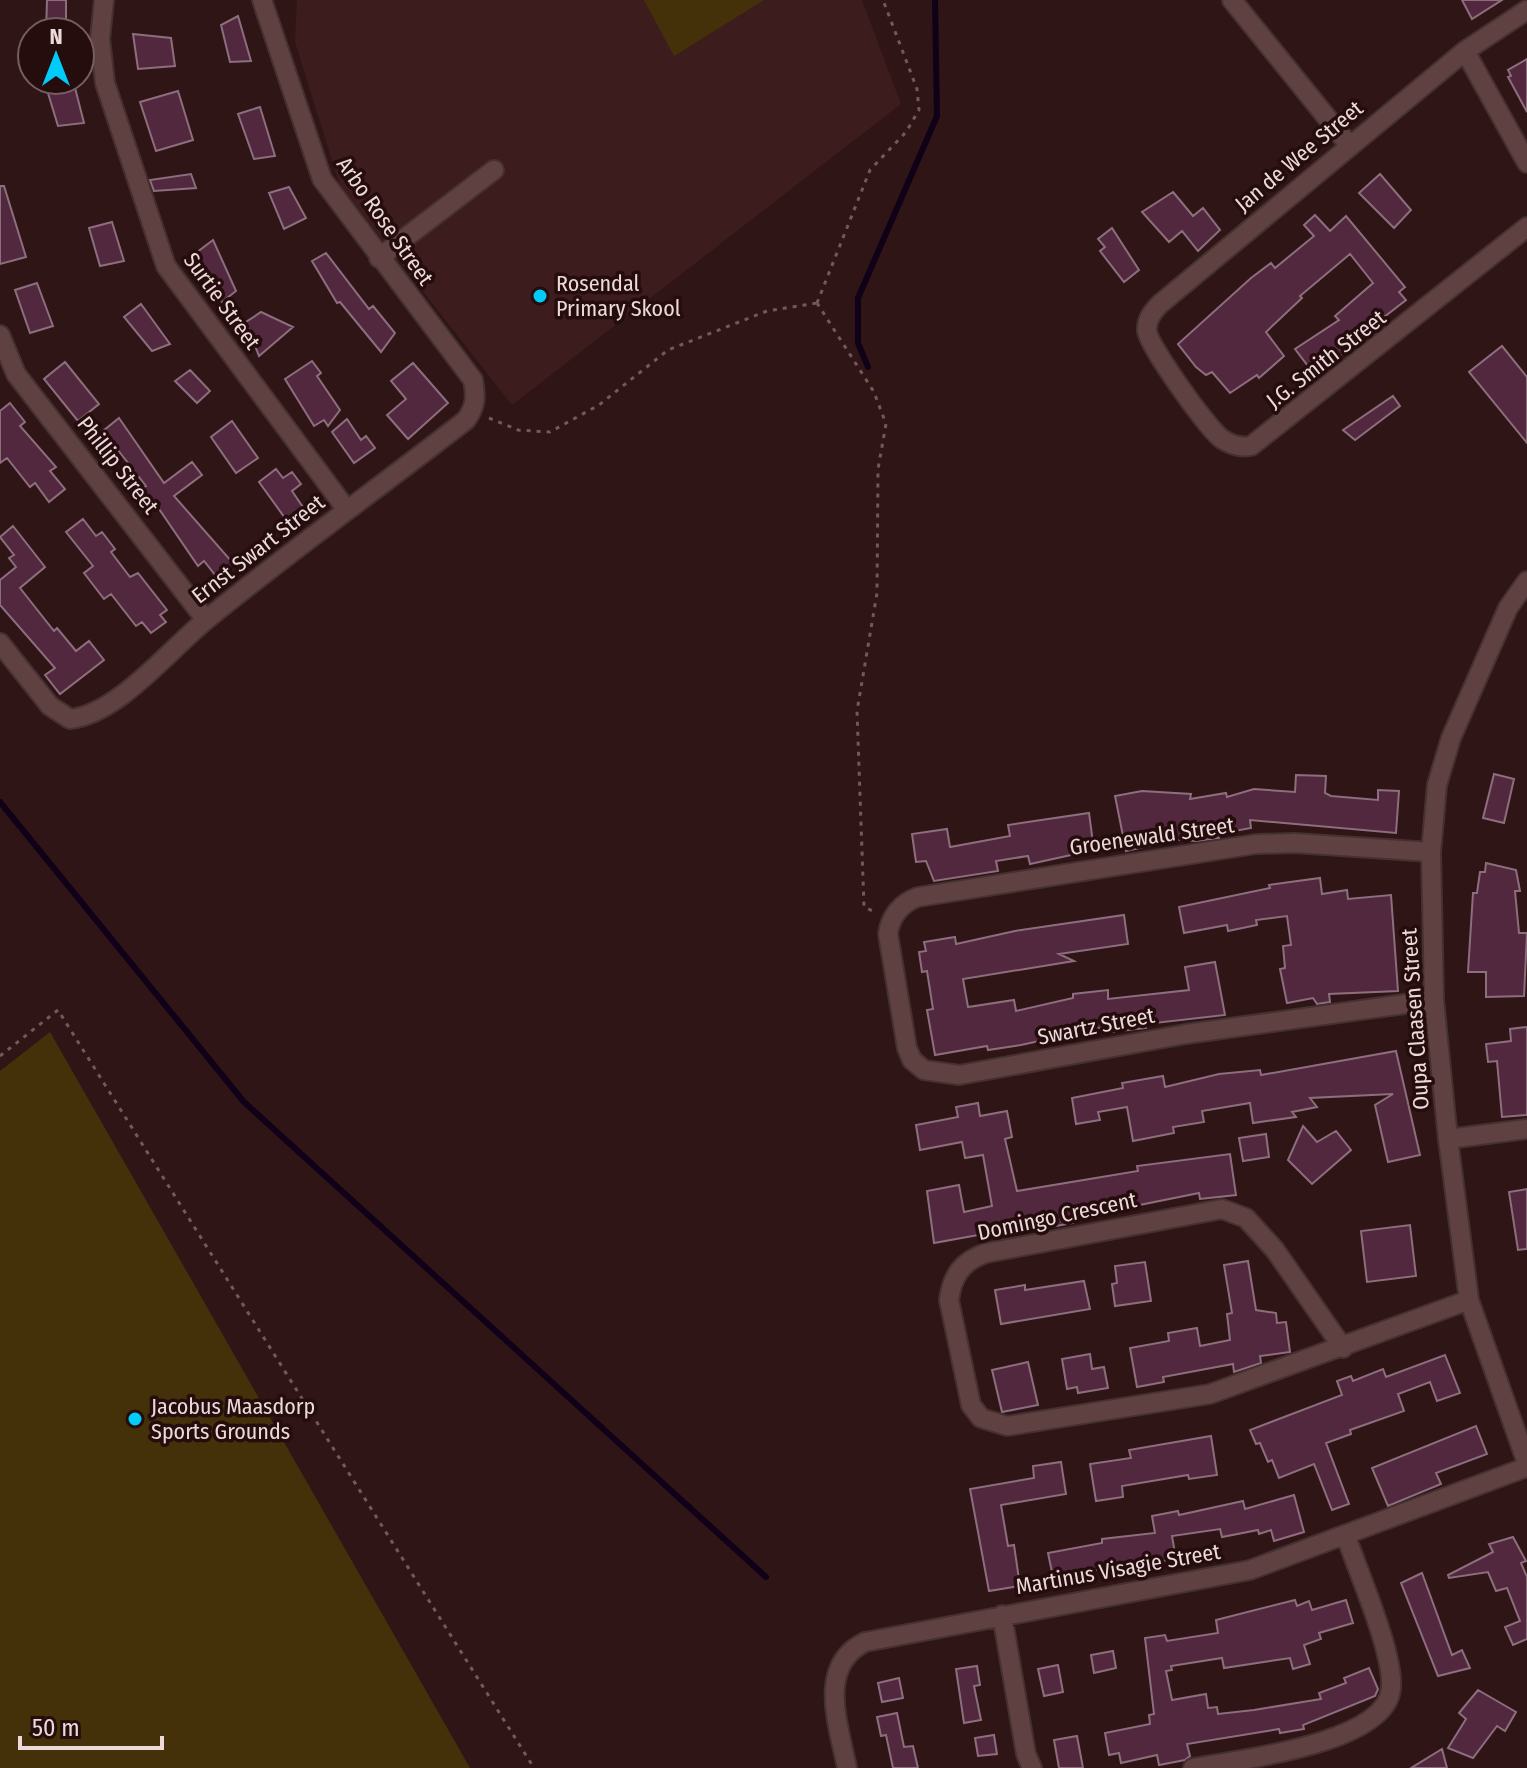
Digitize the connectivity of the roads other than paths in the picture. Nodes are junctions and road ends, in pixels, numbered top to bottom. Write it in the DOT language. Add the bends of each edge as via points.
graph roads {
  1 [pos="104,0"];
  2 [pos="262,0"];
  3 [pos="1232,0"];
  4 [pos="1527,10"];
  5 [pos="1465,51"];
  6 [pos="1349,145"];
  7 [pos="1527,163"];
  8 [pos="494,170"];
  9 [pos="1527,227"];
  10 [pos="379,258"];
  11 [pos="0,335"];
  12 [pos="1164,363"];
  13 [pos="473,411"];
  14 [pos="347,510"];
  15 [pos="1527,581"];
  16 [pos="206,620"];
  17 [pos="0,643"];
  18 [pos="1431,852"];
  19 [pos="891,920"];
  20 [pos="1434,1000"];
  21 [pos="1527,1129"];
  22 [pos="1448,1139"];
  23 [pos="1469,1300"];
  24 [pos="1343,1348"];
  25 [pos="1527,1465"];
  26 [pos="1346,1536"];
  27 [pos="1002,1615"];
  28 [pos="847,1768"];
  29 [pos="1032,1768"];
  30 [pos="1193,1768"];
  1 -- 14 [label="street, Surtie Street" via="100,39 105,83 166,266"];
  2 -- 10 [label="street, Arbo Rose Street" via="322,179"];
  3 -- 6 [label="street"];
  4 -- 5 [label="street, Jan de Wee Street"];
  5 -- 6 [label="street, Jan de Wee Street"];
  5 -- 7 [label="street"];
  6 -- 12 [label="street, Jan de Wee Street" via="1156,308 1147,334"];
  8 -- 10 [label="street"];
  9 -- 12 [label="street, J.G. Smith Street" via="1251,446 1232,445 1218,436"];
  10 -- 13 [label="street, Arbo Rose Street" via="473,380"];
  11 -- 16 [label="street, Phillip Street" via="16,374"];
  13 -- 14 [label="street, Ernst Swart Street"];
  14 -- 16 [label="street, Ernst Swart Street"];
  15 -- 18 [label="street, Oupa Claasen Street" via="1508,608 1451,738 1437,785"];
  16 -- 17 [label="street, Ernst Swart Street" via="113,702 70,719 50,706"];
  18 -- 19 [label="street, Groenewald Street" via="1256,844 918,897 908,900"];
  18 -- 20 [label="street, Oupa Claasen Street"];
  19 -- 20 [label="street, Swartz Street" via="889,951 907,1048 912,1060 935,1074 991,1071 1186,1034"];
  20 -- 22 [label="street, Oupa Claasen Street"];
  21 -- 22 [label="street"];
  22 -- 23 [label="street, Oupa Claasen Street"];
  23 -- 24 [label="street, Domingo Crescent"];
  23 -- 25 [label="street, Oupa Claasen Street"];
  24 -- 24 [label="street, Domingo Crescent" via="1210,1394 1007,1426 981,1418 971,1405 949,1300 951,1283 967,1262 986,1253 1222,1209 1246,1218 1275,1250"];
  25 -- 26 [label="street, Martinus Visagie Street"];
  26 -- 27 [label="street, Martinus Visagie Street" via="1250,1570"];
  26 -- 30 [label="street" via="1387,1659 1388,1704 1368,1724 1294,1749"];
  27 -- 28 [label="street" via="865,1642 847,1654 834,1684"];
  27 -- 29 [label="street, Martinus Visagie Street"];
}
